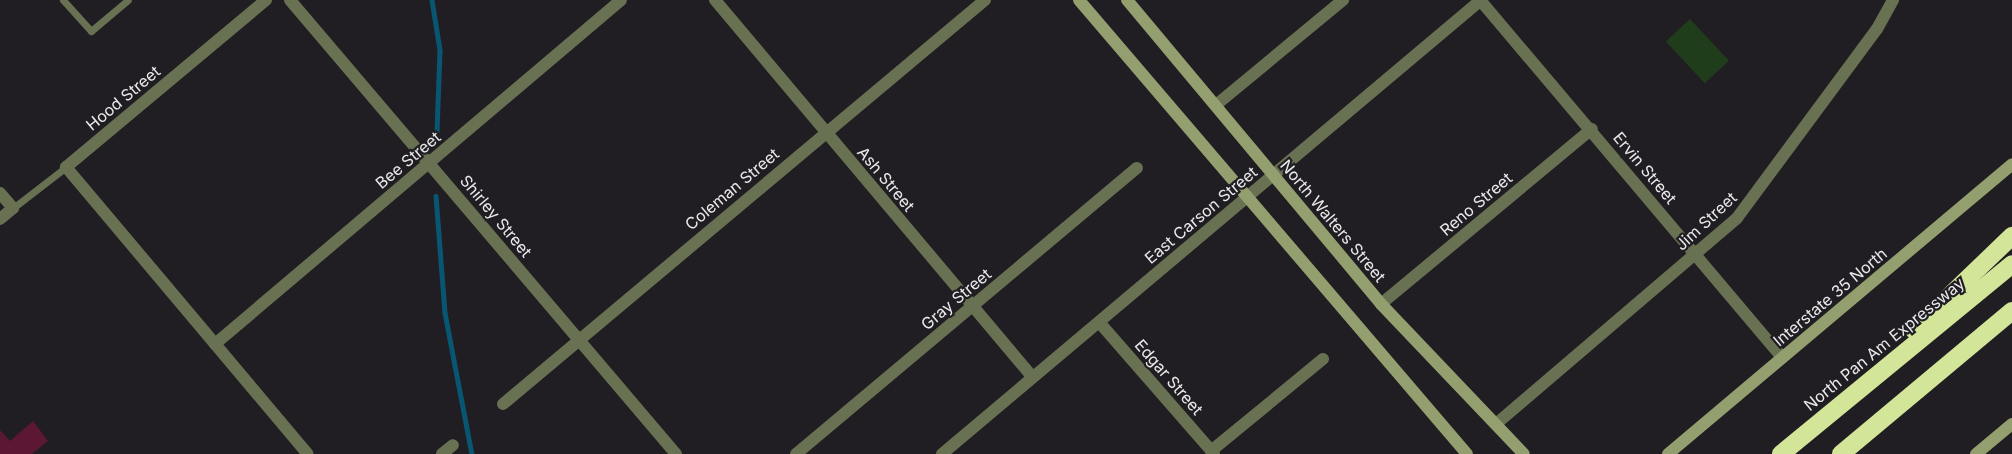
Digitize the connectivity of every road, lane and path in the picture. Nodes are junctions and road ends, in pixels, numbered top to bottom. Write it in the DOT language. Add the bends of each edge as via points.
graph roads {
  1 [pos="63,0"];
  2 [pos="128,0"];
  3 [pos="266,0"];
  4 [pos="290,0"];
  5 [pos="621,0"];
  6 [pos="715,0"];
  7 [pos="985,0"];
  8 [pos="1079,0"];
  9 [pos="1127,0"];
  10 [pos="1342,0"];
  11 [pos="1481,0"];
  12 [pos="1893,0"];
  13 [pos="1215,105"];
  14 [pos="1592,129"];
  15 [pos="825,132"];
  16 [pos="430,163"];
  17 [pos="2012,164"];
  18 [pos="66,167"];
  19 [pos="1137,168"];
  20 [pos="1273,176"];
  21 [pos="0,193"];
  22 [pos="1246,199"];
  23 [pos="13,208"];
  24 [pos="0,219"];
  25 [pos="2012,236"];
  26 [pos="1696,255"];
  27 [pos="2012,264"];
  28 [pos="1381,304"];
  29 [pos="972,306"];
  30 [pos="2012,310"];
  31 [pos="1099,322"];
  32 [pos="579,340"];
  33 [pos="215,344"];
  34 [pos="1323,358"];
  35 [pos="1782,358"];
  36 [pos="1033,377"];
  37 [pos="503,404"];
  38 [pos="1496,424"];
  39 [pos="2012,424"];
  40 [pos="1808,431"];
  41 [pos="453,445"];
  42 [pos="1213,453"];
  43 [pos="308,454"];
  44 [pos="442,454"];
  45 [pos="676,454"];
  46 [pos="796,454"];
  47 [pos="942,454"];
  48 [pos="1467,454"];
  49 [pos="1524,454"];
  50 [pos="1668,454"];
  51 [pos="1780,454"];
  52 [pos="1841,454"];
  53 [pos="1976,454"];
  1 -- 2 [label="lane" via="91,32"];
  3 -- 18 [label="street, Hood Street"];
  4 -- 16 [label="street, Shirley Street"];
  5 -- 16 [label="street, Bee Street"];
  6 -- 15 [label="street, Ash Street"];
  7 -- 15 [label="street, Coleman Street"];
  8 -- 22 [label="main road"];
  9 -- 13 [label="main road, North Walters Street"];
  10 -- 13 [label="street"];
  11 -- 14 [label="street, Ervin Street"];
  11 -- 20 [label="street, East Carson Street"];
  12 -- 26 [label="street, Jim Street" via="1877,29 1757,194"];
  13 -- 20 [label="main road, North Walters Street"];
  14 -- 26 [label="street, Ervin Street"];
  14 -- 28 [label="street, Reno Street"];
  15 -- 29 [label="street, Ash Street"];
  15 -- 32 [label="street, Coleman Street"];
  16 -- 32 [label="street, Shirley Street"];
  16 -- 33 [label="street, Bee Street"];
  17 -- 35 [label="main road, Interstate 35 North"];
  18 -- 23 [label="lane, Hood Street"];
  18 -- 33 [label="street"];
  19 -- 29 [label="street, Gray Street"];
  20 -- 22 [label="street, East Carson Street"];
  20 -- 28 [label="main road, North Walters Street"];
  21 -- 23 [label="street"];
  22 -- 31 [label="street, East Carson Street"];
  22 -- 48 [label="main road"];
  23 -- 24 [label="street, Hood Street"];
  25 -- 40 [label="highway"];
  26 -- 35 [label="street, Ervin Street"];
  26 -- 38 [label="street, Jim Street"];
  27 -- 40 [label="highway, North Pan Am Expressway"];
  28 -- 38 [label="main road, North Walters Street"];
  29 -- 36 [label="street, Ash Street"];
  29 -- 46 [label="street, Gray Street"];
  30 -- 52 [label="highway"];
  31 -- 36 [label="street, East Carson Street"];
  31 -- 42 [label="street, Edgar Street"];
  32 -- 37 [label="street, Coleman Street"];
  32 -- 45 [label="street, Shirley Street"];
  33 -- 43 [label="street"];
  34 -- 42 [label="street"];
  35 -- 50 [label="main road, Interstate 35 North"];
  36 -- 47 [label="street, East Carson Street"];
  38 -- 49 [label="main road, North Walters Street"];
  39 -- 53 [label="main road"];
  40 -- 51 [label="highway, North Pan Am Expressway"];
  41 -- 44 [label="street"];
}
